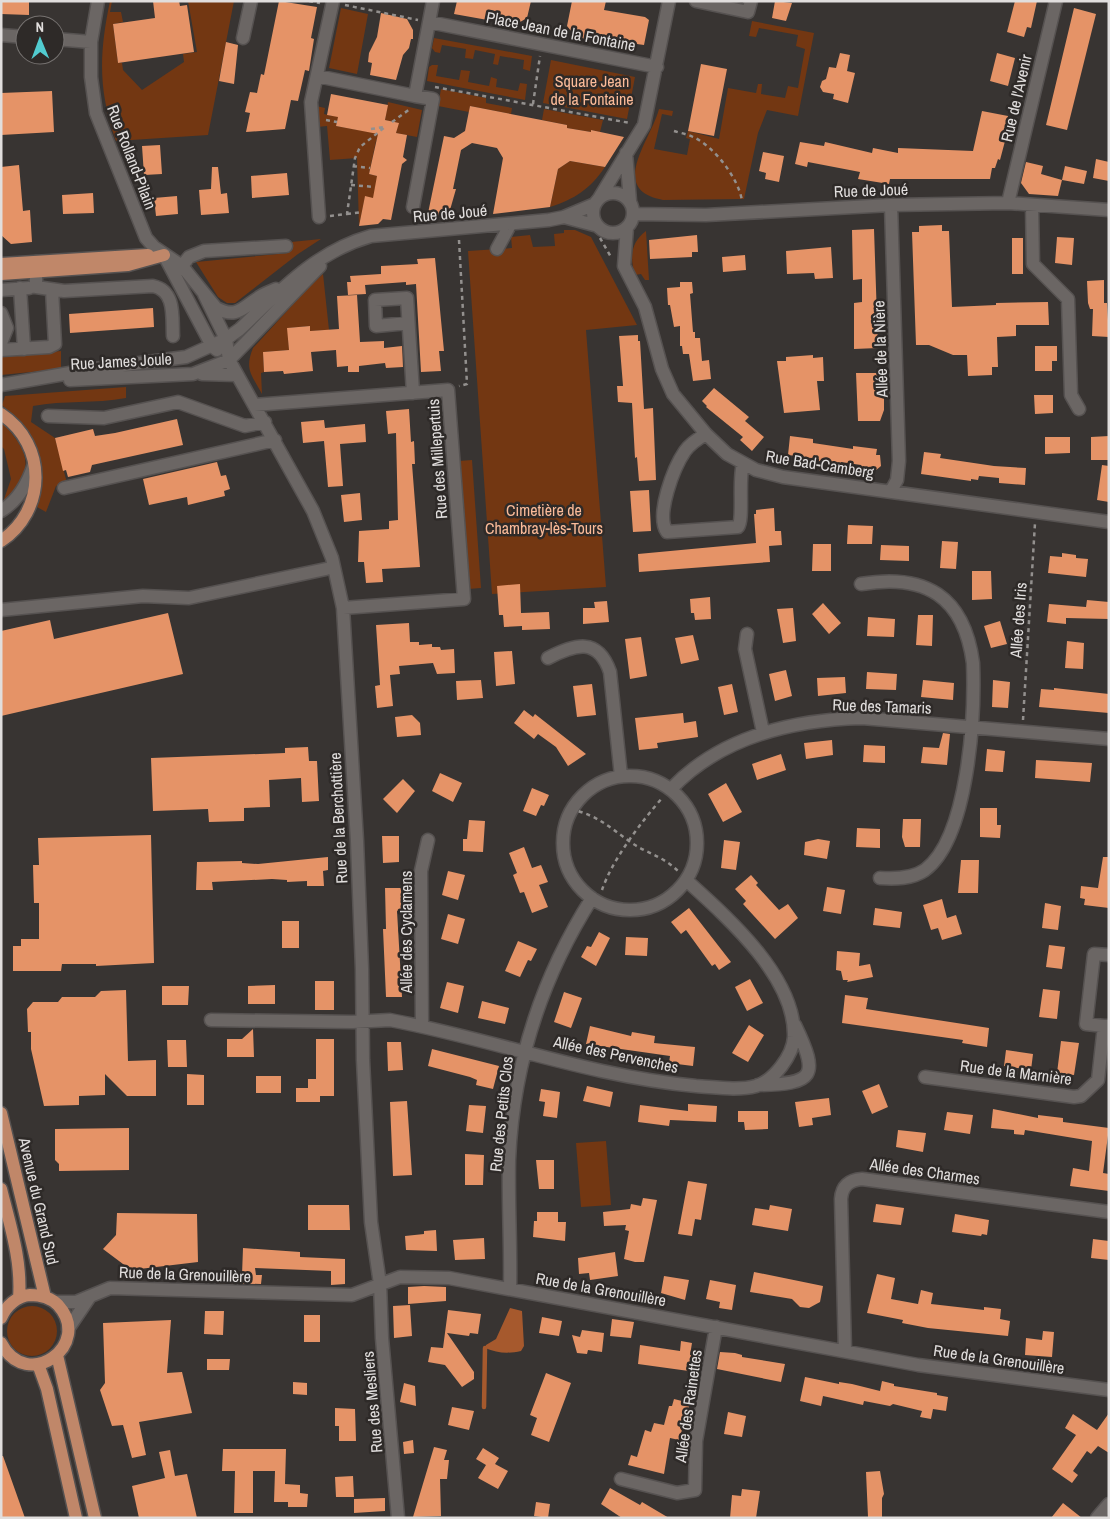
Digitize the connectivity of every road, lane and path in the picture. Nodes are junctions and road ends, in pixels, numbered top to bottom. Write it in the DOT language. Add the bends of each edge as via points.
graph roads {
  1 [pos="98,1"];
  2 [pos="251,1"];
  3 [pos="309,1"];
  4 [pos="432,1"];
  5 [pos="669,1"];
  6 [pos="696,1"];
  7 [pos="751,1"];
  8 [pos="1056,1"];
  9 [pos="333,2"];
  10 [pos="429,22"];
  11 [pos="1,35"];
  12 [pos="15,36"];
  13 [pos="243,38"];
  14 [pos="65,40"];
  15 [pos="91,42"];
  16 [pos="542,44"];
  17 [pos="657,67"];
  18 [pos="317,76"];
  19 [pos="415,96"];
  20 [pos="433,100"];
  21 [pos="533,104"];
  22 [pos="644,125"];
  23 [pos="371,128"];
  24 [pos="674,131"];
  25 [pos="626,153"];
  26 [pos="353,166"];
  27 [pos="370,168"];
  28 [pos="351,185"];
  29 [pos="376,187"];
  30 [pos="597,200"];
  31 [pos="630,201"];
  32 [pos="742,203"];
  33 [pos="1008,203"];
  34 [pos="891,205"];
  35 [pos="1032,205"];
  36 [pos="413,207"];
  37 [pos="1109,210"];
  38 [pos="362,212"];
  39 [pos="347,214"];
  40 [pos="634,214"];
  41 [pos="318,217"];
  42 [pos="564,218"];
  43 [pos="510,225"];
  44 [pos="598,226"];
  45 [pos="627,227"];
  46 [pos="472,228"];
  47 [pos="286,246"];
  48 [pos="341,248"];
  49 [pos="498,249"];
  50 [pos="607,251"];
  51 [pos="164,255"];
  52 [pos="1,264"];
  53 [pos="614,265"];
  54 [pos="182,266"];
  55 [pos="36,267"];
  56 [pos="1,274"];
  57 [pos="288,283"];
  58 [pos="36,287"];
  59 [pos="20,288"];
  60 [pos="1,290"];
  61 [pos="52,290"];
  62 [pos="204,294"];
  63 [pos="1,313"];
  64 [pos="408,324"];
  65 [pos="173,336"];
  66 [pos="226,339"];
  67 [pos="1,343"];
  68 [pos="212,346"];
  69 [pos="24,348"];
  70 [pos="1,350"];
  71 [pos="229,360"];
  72 [pos="193,374"];
  73 [pos="237,375"];
  74 [pos="7,384"];
  75 [pos="448,390"];
  76 [pos="413,393"];
  77 [pos="254,405"];
  78 [pos="1079,409"];
  79 [pos="1,414"];
  80 [pos="48,416"];
  81 [pos="265,422"];
  82 [pos="706,434"];
  83 [pos="275,440"];
  84 [pos="34,461"];
  85 [pos="743,464"];
  86 [pos="64,488"];
  87 [pos="891,491"];
  88 [pos="1,511"];
  89 [pos="1037,511"];
  90 [pos="1109,522"];
  91 [pos="1,541"];
  92 [pos="326,569"];
  93 [pos="861,584"];
  94 [pos="344,608"];
  95 [pos="1,610"];
  96 [pos="748,634"];
  97 [pos="548,658"];
  98 [pos="970,728"];
  99 [pos="1022,731"];
  100 [pos="763,732"];
  101 [pos="1109,739"];
  102 [pos="621,776"];
  103 [pos="671,789"];
  104 [pos="571,809"];
  105 [pos="428,840"];
  106 [pos="630,842"];
  107 [pos="880,878"];
  108 [pos="686,880"];
  109 [pos="595,900"];
  110 [pos="1109,955"];
  111 [pos="211,1020"];
  112 [pos="363,1021"];
  113 [pos="794,1024"];
  114 [pos="422,1026"];
  115 [pos="1106,1026"];
  116 [pos="524,1051"];
  117 [pos="925,1077"];
  118 [pos="758,1085"];
  119 [pos="1,1113"];
  120 [pos="1,1189"];
  121 [pos="1109,1212"];
  122 [pos="380,1284"];
  123 [pos="510,1289"];
  124 [pos="18,1298"];
  125 [pos="89,1298"];
  126 [pos="50,1300"];
  127 [pos="2,1314"];
  128 [pos="716,1327"];
  129 [pos="68,1329"];
  130 [pos="1,1343"];
  131 [pos="845,1351"];
  132 [pos="57,1355"];
  133 [pos="38,1364"];
  134 [pos="1109,1390"];
  135 [pos="621,1479"];
  136 [pos="1109,1504"];
  137 [pos="76,1518"];
  138 [pos="95,1518"];
  139 [pos="398,1518"];
  140 [pos="1097,1518"];
  1 -- 15 [label="street, Rue Rolland-Pilain"];
  2 -- 13 [label="street"];
  3 -- 9 [label="path"];
  4 -- 10 [label="street"];
  5 -- 17 [label="street"];
  6 -- 7 [label="street" via="748,12"];
  8 -- 33 [label="street, Rue de l'Avenir"];
  9 -- 10 [label="path"];
  9 -- 18 [label="street"];
  10 -- 16 [label="street, Place Jean de la Fontaine"];
  10 -- 19 [label="street"];
  11 -- 12 [label="street"];
  14 -- 15 [label="street"];
  15 -- 51 [label="street, Rue Rolland-Pilain" via="92,94 102,131 146,238"];
  16 -- 17 [label="street, Place Jean de la Fontaine"];
  16 -- 21 [label="path"];
  17 -- 22 [label="street"];
  18 -- 19 [label="street"];
  18 -- 41 [label="street" via="311,102"];
  19 -- 20 [label="street"];
  20 -- 21 [label="path" via="436,85"];
  20 -- 36 [label="street"];
  21 -- 22 [label="path"];
  22 -- 25 [label="street"];
  23 -- 26 [label="path" via="385,127 360,147"];
  24 -- 32 [label="path" via="694,137 711,150 741,188"];
  25 -- 30 [label="street"];
  25 -- 31 [label="street"];
  26 -- 27 [label="path"];
  26 -- 28 [label="path"];
  28 -- 29 [label="path"];
  28 -- 39 [label="path"];
  30 -- 31 [label="street" via="612,192"];
  30 -- 42 [label="street, Rue de Joué"];
  30 -- 44 [label="street" via="593,215"];
  31 -- 40 [label="street"];
  33 -- 34 [label="street, Rue de Joué"];
  33 -- 35 [label="street, Rue de Joué"];
  34 -- 40 [label="street, Rue de Joué" via="706,215"];
  34 -- 87 [label="street, Allée de la Nière" via="899,461 897,480"];
  35 -- 37 [label="street, Rue de Joué"];
  35 -- 78 [label="street" via="1033,264 1068,299 1071,395"];
  38 -- 39 [label="path"];
  39 -- 41 [label="path"];
  40 -- 45 [label="street"];
  42 -- 43 [label="street, Rue de Joué"];
  42 -- 44 [label="street, Rue de Joué"];
  43 -- 46 [label="street, Rue de Joué"];
  43 -- 49 [label="street"];
  44 -- 45 [label="street" via="610,232 619,232"];
  45 -- 82 [label="street, Rue Bad-Camberg" via="624,266 646,307 665,377 680,404"];
  46 -- 48 [label="street, Rue de Joué" via="370,236"];
  46 -- 75 [label="path" via="473,239 458,240 467,384"];
  47 -- 54 [label="street" via="204,251 190,257"];
  48 -- 57 [label="street, Rue de Joué" via="312,263"];
  48 -- 71 [label="street, Rue de Joué" via="315,270"];
  50 -- 53 [label="path"];
  51 -- 54 [label="street"];
  51 -- 55 [label="main road" via="128,255"];
  51 -- 68 [label="street"];
  52 -- 55 [label="main road"];
  54 -- 62 [label="street"];
  55 -- 56 [label="main road"];
  55 -- 58 [label="street"];
  57 -- 62 [label="street" via="238,312 216,308"];
  57 -- 66 [label="street, Rue de Joué"];
  58 -- 59 [label="street"];
  58 -- 61 [label="street"];
  59 -- 60 [label="street"];
  59 -- 69 [label="street"];
  61 -- 65 [label="street" via="153,286 164,289 170,297"];
  61 -- 69 [label="street" via="55,344"];
  62 -- 66 [label="street"];
  63 -- 67 [label="street" via="8,328"];
  64 -- 76 [label="street"];
  66 -- 68 [label="street, Rue de Joué"];
  66 -- 71 [label="street"];
  68 -- 71 [label="street"];
  68 -- 74 [label="street, Rue James Joule" via="186,357"];
  69 -- 70 [label="street"];
  71 -- 72 [label="street, Rue James Joule"];
  71 -- 73 [label="street, Rue de la Berchottière"];
  72 -- 73 [label="street"];
  72 -- 74 [label="street, Rue James Joule"];
  73 -- 77 [label="street, Rue de la Berchottière"];
  75 -- 76 [label="street, Rue des Millepertuis"];
  75 -- 94 [label="street, Rue des Millepertuis" via="464,599"];
  76 -- 77 [label="street, Rue des Millepertuis"];
  77 -- 81 [label="street, Rue de la Berchottière"];
  79 -- 84 [label="main road" via="22,434"];
  80 -- 81 [label="street" via="104,418 178,402 245,426"];
  81 -- 83 [label="street, Rue de la Berchottière"];
  82 -- 85 [label="street, Rue Bad-Camberg"];
  82 -- 85 [label="street" via="684,452 665,497 663,511 667,532 738,527 741,520 739,481"];
  83 -- 86 [label="street"];
  83 -- 94 [label="street, Rue de la Berchottière" via="313,511 332,558"];
  84 -- 88 [label="street" via="22,492"];
  84 -- 91 [label="main road" via="33,502 19,526"];
  85 -- 87 [label="street, Rue Bad-Camberg" via="765,474"];
  87 -- 89 [label="street, Rue Bad-Camberg"];
  89 -- 90 [label="street, Rue Bad-Camberg"];
  89 -- 99 [label="path, Allée des Iris"];
  92 -- 95 [label="street" via="189,598 143,596"];
  93 -- 98 [label="street" via="898,581 922,585 942,598 956,613 968,635 973,663"];
  94 -- 112 [label="street, Rue de la Berchottière"];
  96 -- 100 [label="street" via="745,648"];
  97 -- 102 [label="street" via="565,649 582,646 596,651 607,663"];
  98 -- 99 [label="street, Rue des Tamaris"];
  98 -- 100 [label="street, Rue des Tamaris" via="862,718 788,725"];
  98 -- 107 [label="street" via="964,787 944,845 934,860 914,876"];
  99 -- 101 [label="street, Rue des Tamaris"];
  100 -- 103 [label="street, Rue des Tamaris" via="710,757 691,769"];
  102 -- 103 [label="street" via="638,775 654,779"];
  102 -- 104 [label="street" via="602,781 586,791"];
  103 -- 106 [label="path" via="650,811"];
  103 -- 108 [label="street" via="683,800 693,818 698,837 696,857"];
  104 -- 106 [label="path" via="603,821"];
  104 -- 109 [label="street" via="562,843 565,862 574,880"];
  105 -- 114 [label="street, Allée des Cyclamens" via="421,871"];
  106 -- 108 [label="path" via="660,857"];
  106 -- 109 [label="path" via="610,868"];
  108 -- 109 [label="street" via="661,903 642,909 623,910"];
  108 -- 113 [label="street" via="721,912 769,967 790,1008"];
  109 -- 116 [label="street, Rue des Petits Clos" via="558,957"];
  110 -- 115 [label="street" via="1094,954 1086,1024"];
  111 -- 112 [label="street, Allée des Pervenches"];
  112 -- 114 [label="street, Allée des Pervenches" via="390,1020"];
  112 -- 122 [label="street, Rue de la Berchottière" via="371,1222"];
  113 -- 118 [label="street" via="793,1041 785,1060"];
  113 -- 118 [label="street, Allée des Pervenches" via="809,1059 805,1076 788,1084"];
  114 -- 116 [label="street, Allée des Pervenches"];
  115 -- 117 [label="street, Rue de la Marnière" via="1098,1080 1081,1096"];
  116 -- 118 [label="street, Allée des Pervenches" via="634,1078 717,1088"];
  116 -- 123 [label="street, Rue des Petits Clos" via="509,1159"];
  119 -- 126 [label="main road, Avenue du Grand Sud"];
  120 -- 124 [label="main road, Avenue du Grand Sud" via="18,1262"];
  121 -- 131 [label="street, Allée des Charmes" via="852,1180 842,1190 841,1199"];
  122 -- 123 [label="street, Rue de la Grenouillère" via="400,1277 449,1278"];
  122 -- 125 [label="street, Rue de la Grenouillère" via="352,1295 110,1288"];
  122 -- 139 [label="street, Rue des Mesliers"];
  123 -- 128 [label="street, Rue de la Grenouillère"];
  124 -- 126 [label="main road" via="27,1296"];
  124 -- 127 [label="main road"];
  125 -- 126 [label="street, Rue de la Grenouillère" via="76,1302"];
  125 -- 129 [label="street"];
  126 -- 129 [label="main road, Avenue du Grand Sud" via="63,1311"];
  128 -- 131 [label="street, Rue de la Grenouillère"];
  128 -- 135 [label="street, Allée des Rainettes" via="696,1441 695,1490 677,1493"];
  129 -- 132 [label="main road" via="67,1339"];
  130 -- 133 [label="main road" via="11,1357 20,1362"];
  131 -- 134 [label="street, Rue de la Grenouillère" via="918,1365"];
  132 -- 133 [label="main road"];
  132 -- 138 [label="main road"];
  133 -- 137 [label="main road" via="47,1389"];
  136 -- 140 [label="street"];
}
